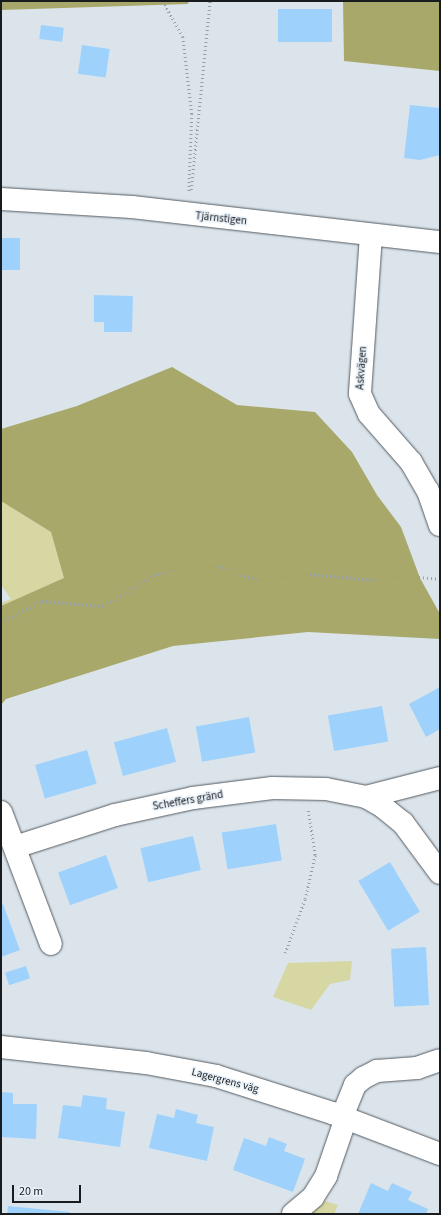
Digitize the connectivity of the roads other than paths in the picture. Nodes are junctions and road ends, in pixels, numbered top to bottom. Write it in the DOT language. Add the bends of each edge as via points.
graph roads {
  1 [pos="1,199"];
  2 [pos="371,235"];
  3 [pos="440,242"];
  4 [pos="440,525"];
  5 [pos="440,778"];
  6 [pos="366,797"];
  7 [pos="1,812"];
  8 [pos="14,847"];
  9 [pos="439,866"];
  10 [pos="51,944"];
  11 [pos="1,1047"];
  12 [pos="440,1060"];
  13 [pos="344,1117"];
  14 [pos="440,1154"];
  15 [pos="293,1214"];
  1 -- 2 [label="street, Tjärnstigen" via="41,199"];
  2 -- 3 [label="street, Tjärnstigen"];
  2 -- 4 [label="street, Askvägen" via="360,394 369,414 411,462 428,491"];
  5 -- 6 [label="street, Scheffers gränd"];
  6 -- 8 [label="street, Scheffers gränd" via="326,789 298,788 193,798 115,815"];
  6 -- 9 [label="street, Scheffers gränd" via="403,823"];
  7 -- 8 [label="street"];
  8 -- 10 [label="street"];
  11 -- 13 [label="street, Lagergrens väg" via="146,1063 216,1076"];
  12 -- 13 [label="street" via="417,1068 377,1071 363,1078 355,1085"];
  13 -- 14 [label="street, Lagergrens väg"];
  13 -- 15 [label="street" via="326,1176 313,1197"];
}
